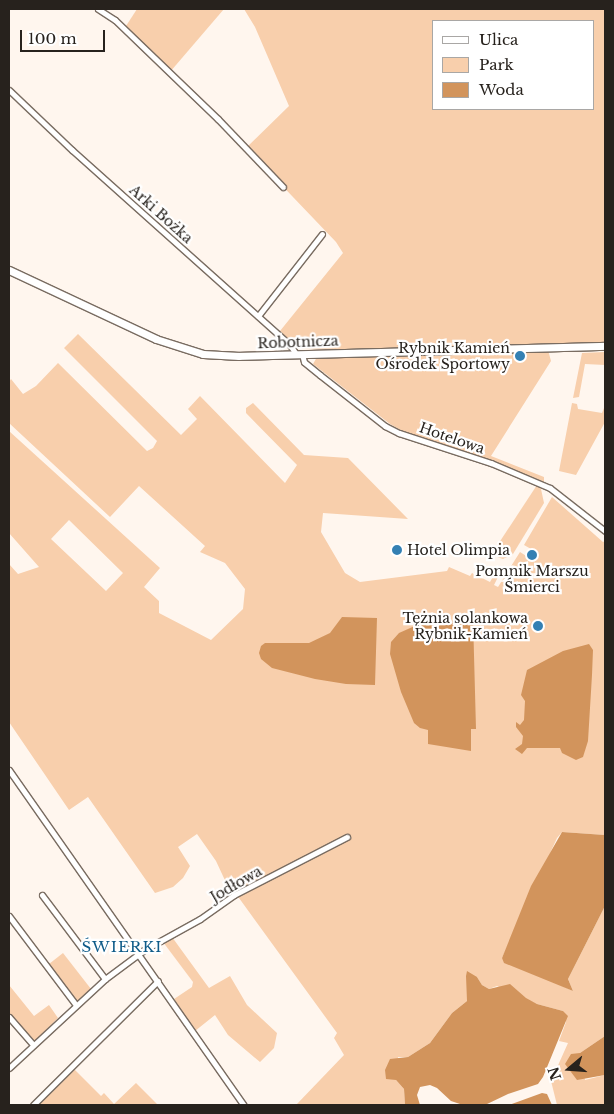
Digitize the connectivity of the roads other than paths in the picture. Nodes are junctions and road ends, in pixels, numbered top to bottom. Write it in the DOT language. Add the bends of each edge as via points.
graph roads {
  1 [pos="98,9"];
  2 [pos="9,90"];
  3 [pos="283,187"];
  4 [pos="322,234"];
  5 [pos="9,270"];
  6 [pos="258,316"];
  7 [pos="605,346"];
  8 [pos="299,354"];
  9 [pos="605,531"];
  10 [pos="9,770"];
  11 [pos="347,837"];
  12 [pos="42,895"];
  13 [pos="9,916"];
  14 [pos="138,954"];
  15 [pos="105,979"];
  16 [pos="158,981"];
  17 [pos="76,1005"];
  18 [pos="9,1017"];
  19 [pos="33,1045"];
  20 [pos="9,1068"];
  21 [pos="33,1105"];
  22 [pos="244,1105"];
  1 -- 3 [label="street" via="115,20 211,112"];
  2 -- 6 [label="street, Arki Bożka"];
  4 -- 6 [label="street"];
  5 -- 8 [label="street, Robotnicza" via="186,351 224,356"];
  6 -- 8 [label="street, Arki Bożka"];
  7 -- 8 [label="street, Robotnicza"];
  8 -- 9 [label="street, Hotelowa" via="320,375 385,426 491,463 550,488"];
  10 -- 14 [label="street"];
  11 -- 14 [label="street, Jodłowa" via="234,895"];
  12 -- 15 [label="street"];
  13 -- 17 [label="street"];
  14 -- 15 [label="street, Jodłowa"];
  14 -- 16 [label="street"];
  15 -- 17 [label="street, Jodłowa"];
  16 -- 21 [label="street"];
  16 -- 22 [label="street"];
  17 -- 19 [label="street, Jodłowa"];
  18 -- 19 [label="street"];
  19 -- 20 [label="street, Jodłowa"];
}
